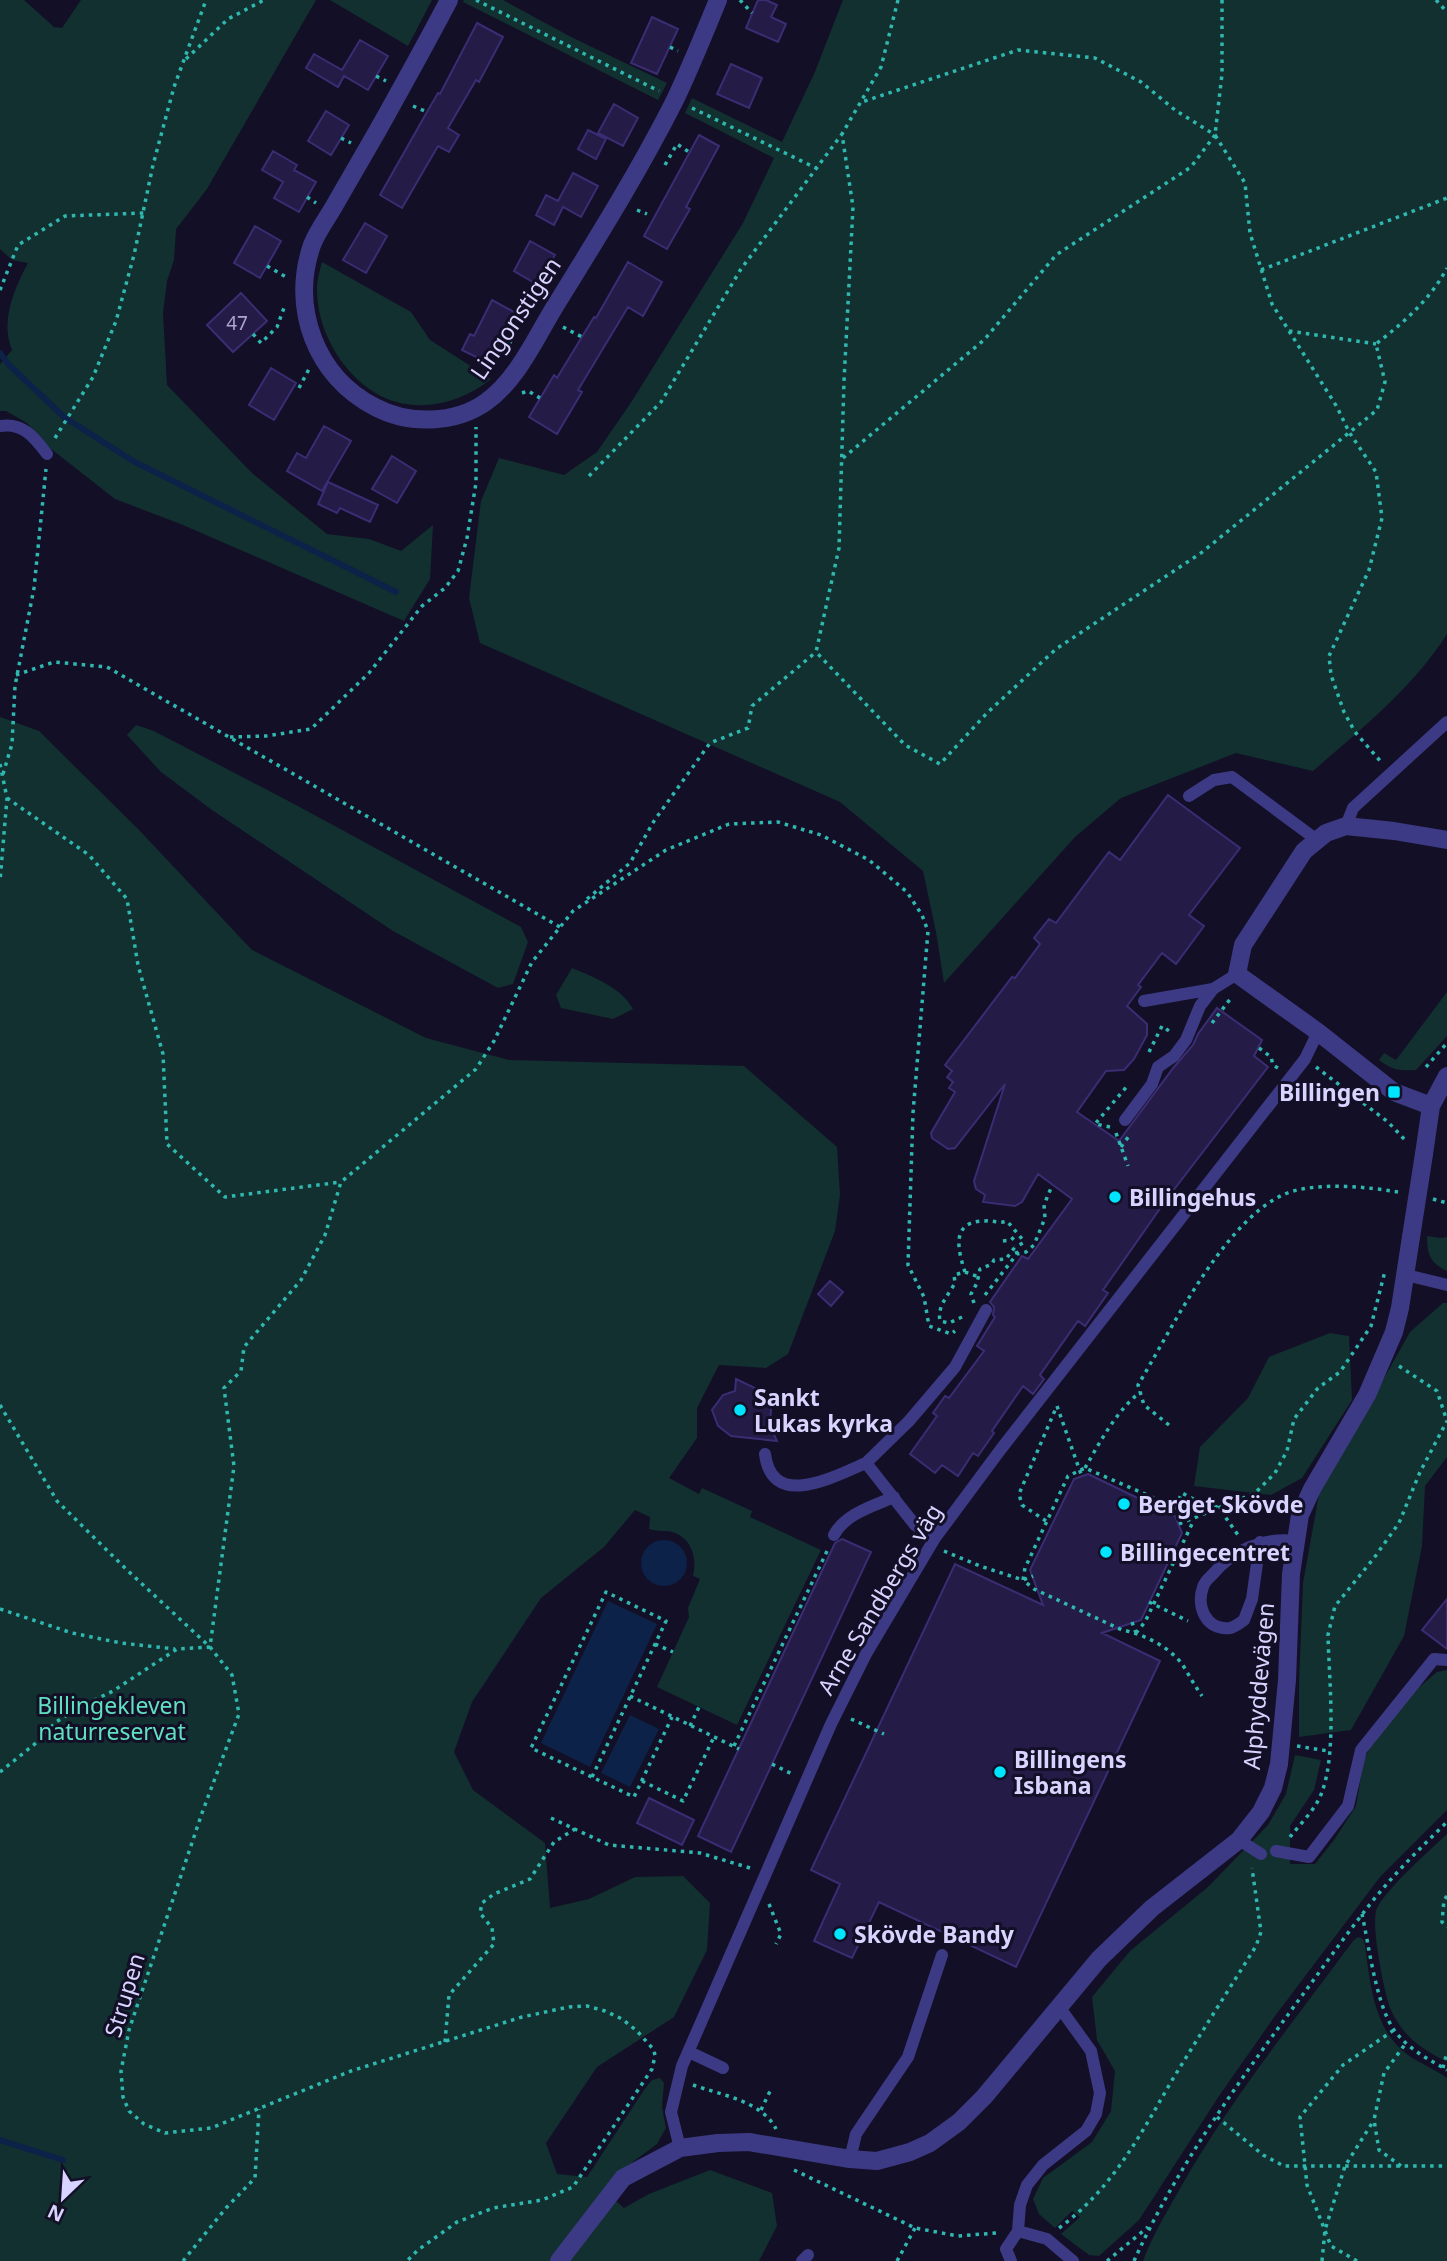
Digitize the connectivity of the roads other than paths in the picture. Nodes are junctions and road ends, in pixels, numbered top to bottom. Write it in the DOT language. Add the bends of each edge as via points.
graph roads {
  1 [pos="449,0"];
  2 [pos="718,0"];
  3 [pos="0,426"];
  4 [pos="47,454"];
  5 [pos="1447,722"];
  6 [pos="1189,796"];
  7 [pos="1346,826"];
  8 [pos="1317,840"];
  9 [pos="1447,840"];
  10 [pos="1237,974"];
  11 [pos="1213,989"];
  12 [pos="1144,1001"];
  13 [pos="1318,1032"];
  14 [pos="1447,1076"];
  15 [pos="1432,1106"];
  16 [pos="1120,1124"];
  17 [pos="1406,1275"];
  18 [pos="1447,1285"];
  19 [pos="981,1309"];
  20 [pos="765,1454"];
  21 [pos="866,1463"];
  22 [pos="894,1497"];
  23 [pos="834,1535"];
  24 [pos="935,1538"];
  25 [pos="1295,1541"];
  26 [pos="1260,1542"];
  27 [pos="1447,1660"];
  28 [pos="1238,1840"];
  29 [pos="1276,1851"];
  30 [pos="1261,1854"];
  31 [pos="942,1955"];
  32 [pos="1060,2008"];
  33 [pos="689,2052"];
  34 [pos="723,2068"];
  35 [pos="680,2148"];
  36 [pos="850,2160"];
  37 [pos="1018,2231"];
  38 [pos="559,2261"];
  39 [pos="1010,2261"];
  40 [pos="1073,2261"];
  1 -- 2 [label="street, Lingonstigen" via="313,244 304,290 316,346 340,381 379,409 418,419 472,410 498,392 517,367 660,130"];
  3 -- 4 [label="lane" via="22,428"];
  5 -- 7 [label="lane" via="1353,808"];
  6 -- 8 [label="lane" via="1214,780 1232,777"];
  7 -- 8 [label="street"];
  7 -- 9 [label="street"];
  8 -- 10 [label="street" via="1304,851 1243,945"];
  10 -- 11 [label="lane"];
  10 -- 13 [label="street"];
  11 -- 12 [label="lane"];
  11 -- 16 [label="lane" via="1190,1024 1186,1040 1158,1067 1152,1084"];
  13 -- 15 [label="street" via="1394,1092"];
  13 -- 24 [label="lane, Arne Sandbergs väg" via="1305,1059"];
  14 -- 15 [label="street, Alphyddevägen"];
  15 -- 17 [label="street, Alphyddevägen, bridge" via="1416,1153"];
  17 -- 18 [label="lane"];
  17 -- 25 [label="street, Alphyddevägen" via="1384,1357 1312,1489"];
  19 -- 21 [label="lane" via="955,1367"];
  20 -- 21 [label="lane" via="766,1465 776,1478 798,1487"];
  21 -- 22 [label="lane"];
  22 -- 23 [label="lane" via="853,1516 839,1525"];
  22 -- 24 [label="lane" via="915,1525"];
  24 -- 33 [label="lane, Arne Sandbergs väg" via="837,1712"];
  25 -- 26 [label="lane"];
  25 -- 28 [label="street, Alphyddevägen" via="1279,1764 1261,1812"];
  26 -- 26 [label="lane" via="1226,1559 1203,1585 1200,1608 1217,1627 1231,1628 1244,1620 1252,1599"];
  27 -- 29 [label="lane" via="1434,1658 1361,1750 1348,1806 1322,1843 1309,1857"];
  28 -- 30 [label="lane"];
  28 -- 32 [label="street, Alphyddevägen" via="1152,1908 1099,1959"];
  31 -- 36 [label="lane" via="908,2057 856,2134"];
  32 -- 36 [label="street, Alphyddevägen" via="984,2097 930,2143 891,2159"];
  32 -- 37 [label="lane" via="1091,2052 1100,2093 1086,2131 1043,2165 1027,2185"];
  33 -- 34 [label="lane"];
  33 -- 35 [label="lane, Arne Sandbergs väg" via="677,2078 671,2112"];
  35 -- 36 [label="street, Alphyddevägen" via="749,2142"];
  35 -- 38 [label="street" via="623,2178"];
  37 -- 39 [label="lane" via="1006,2249"];
  37 -- 40 [label="lane" via="1047,2239"];
}
